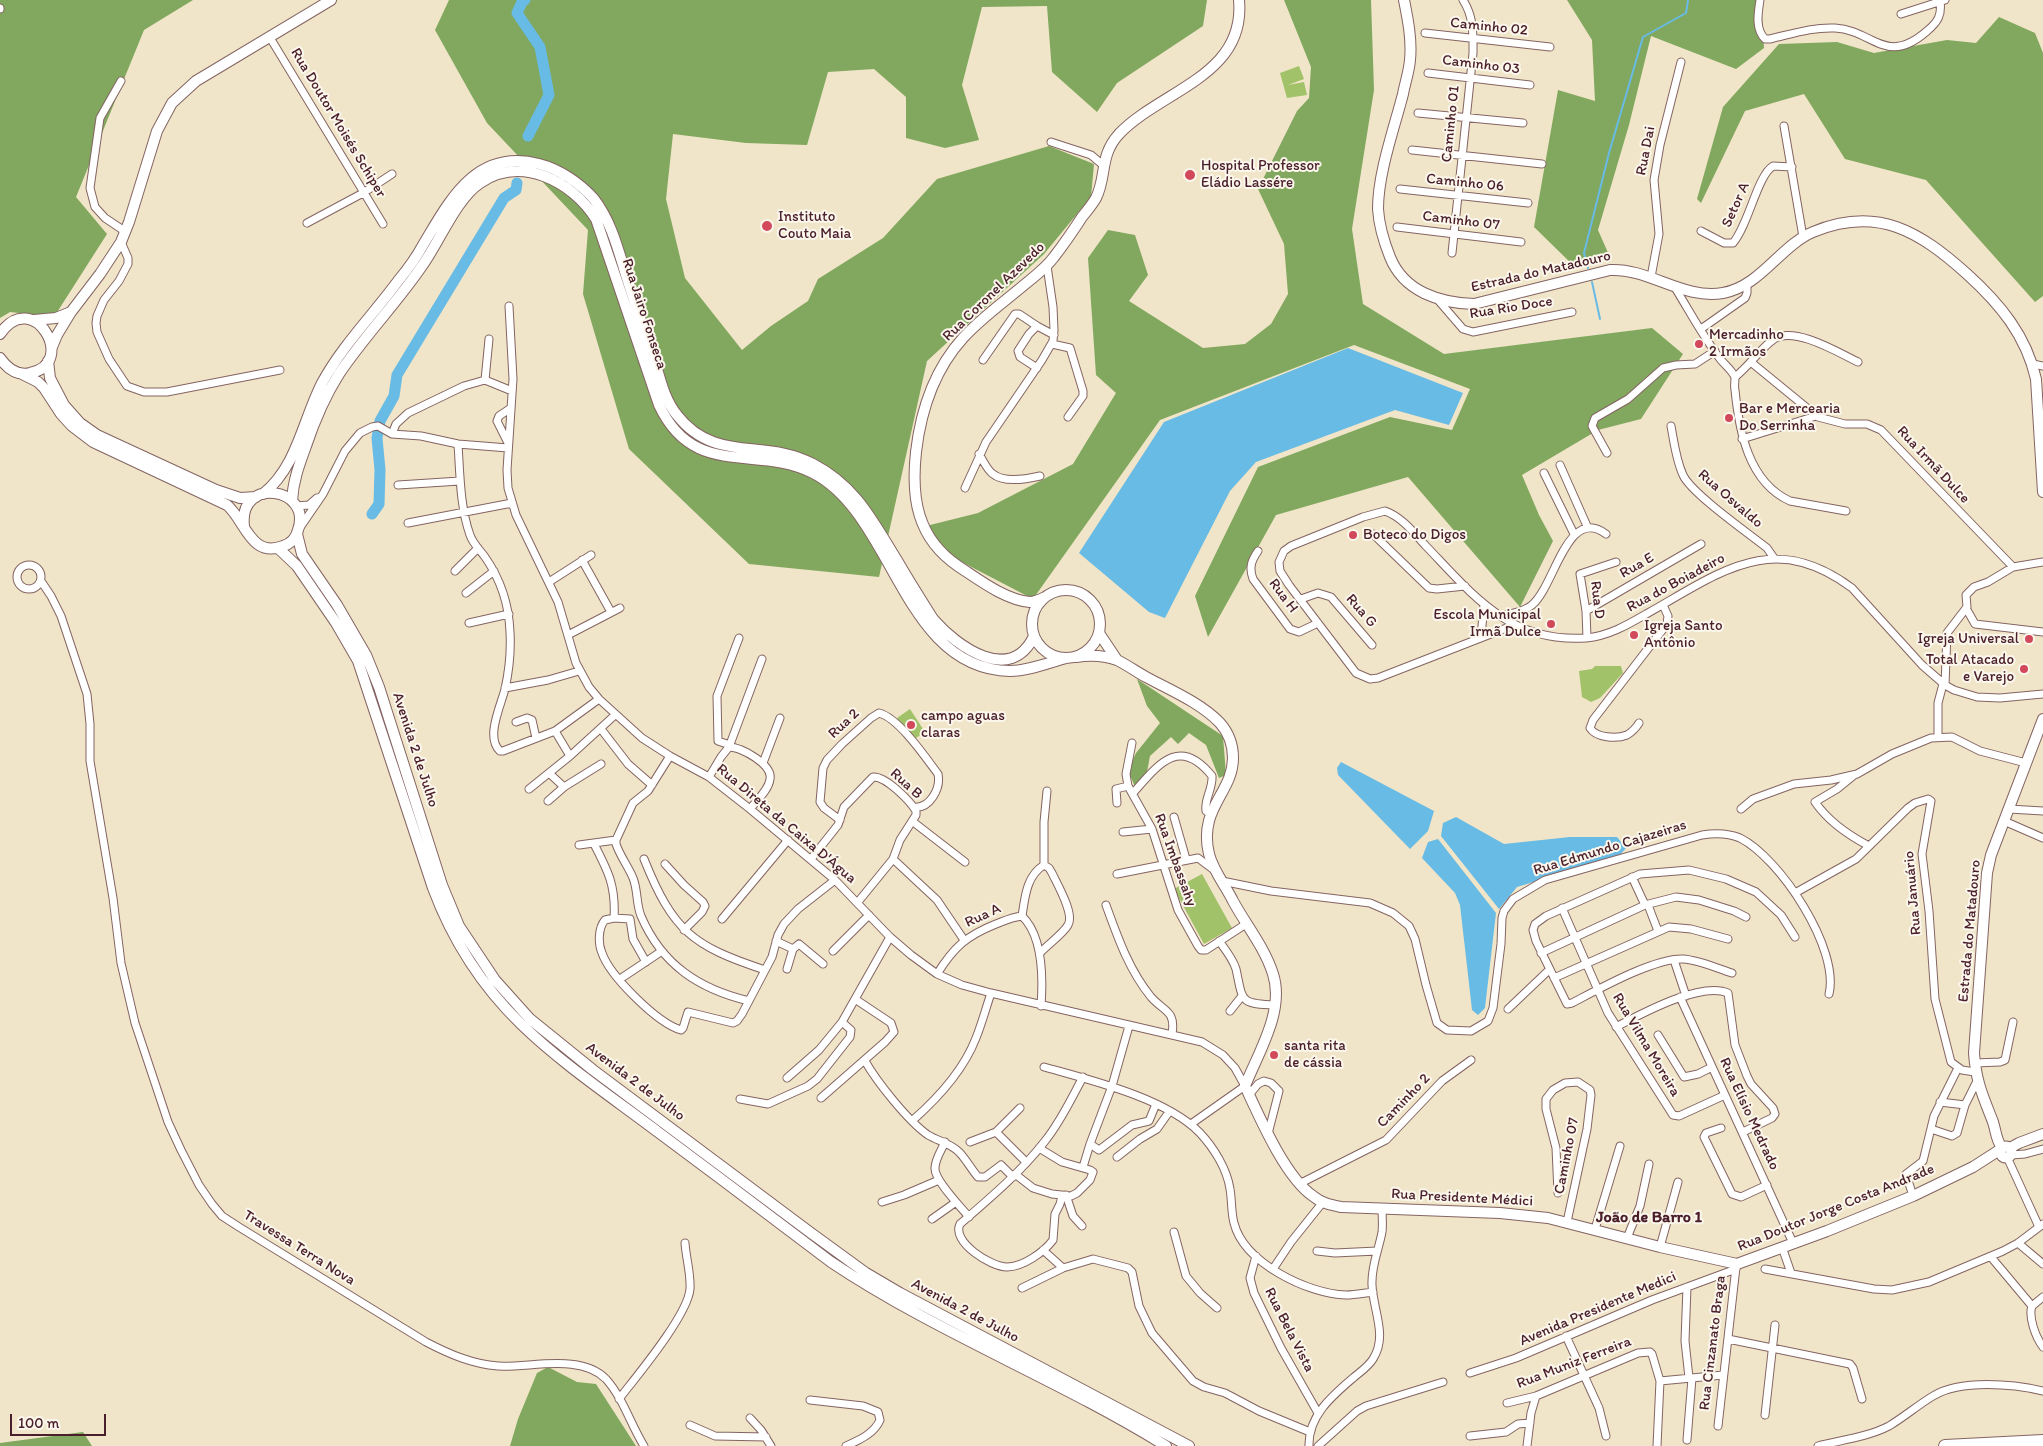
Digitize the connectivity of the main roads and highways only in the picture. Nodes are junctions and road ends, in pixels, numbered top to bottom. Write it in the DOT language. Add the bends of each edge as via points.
graph roads {
  1 [pos="331,0"];
  2 [pos="1239,0"];
  3 [pos="1404,0"];
  4 [pos="71,312"];
  5 [pos="32,320"];
  6 [pos="0,334"];
  7 [pos="52,347"];
  8 [pos="48,361"];
  9 [pos="2,362"];
  10 [pos="2038,365"];
  11 [pos="20,373"];
  12 [pos="2042,434"];
  13 [pos="2043,492"];
  14 [pos="260,495"];
  15 [pos="294,503"];
  16 [pos="244,526"];
  17 [pos="298,531"];
  18 [pos="278,548"];
  19 [pos="1011,597"];
  20 [pos="1045,597"];
  21 [pos="1032,625"];
  22 [pos="1099,633"];
  23 [pos="1034,636"];
  24 [pos="1071,658"];
  25 [pos="1117,660"];
  26 [pos="2043,719"];
  27 [pos="2040,1136"];
  28 [pos="2007,1152"];
  29 [pos="1736,1266"];
  30 [pos="2043,1441"];
  31 [pos="1166,1446"];
  32 [pos="1189,1446"];
  33 [pos="1945,1446"];
  1 -- 4 [label="main road" via="196,81 172,103 157,131 126,232"];
  2 -- 19 [label="main road, Rua Coronel Azevedo" via="1238,24 1224,55 1215,66 1134,121 1119,135 1108,151 1095,200 1047,266 972,329 944,362 925,405 914,472 920,519 936,548 962,568"];
  3 -- 10 [label="main road, Estrada do Matadouro" via="1410,60 1385,163 1379,215 1383,237 1397,270 1413,286 1438,300 1484,303 1610,270 1625,270 1695,292 1715,293 1748,283 1803,237 1830,226 1864,222 1886,224 1916,234 1949,258 1996,302"];
  4 -- 5 [label="main road" via="56,318"];
  4 -- 7 [label="main road"];
  5 -- 6 [label="main road" via="17,320"];
  5 -- 7 [label="main road" via="46,330"];
  7 -- 8 [label="main road"];
  8 -- 11 [label="main road" via="36,372"];
  8 -- 14 [label="main road" via="50,378 64,405 97,435 232,496"];
  9 -- 11 [label="main road"];
  10 -- 12 [label="main road, Estrada do Matadouro" via="2036,379"];
  11 -- 16 [label="main road" via="44,388 61,414 86,438 227,505"];
  12 -- 13 [label="main road, Estrada do Matadouro"];
  14 -- 15 [label="main road" via="278,493"];
  14 -- 16 [label="main road" via="246,510"];
  14 -- 23 [label="main road, Rua Jairo Fonseca" via="277,481 288,466 326,376 416,257 460,188 488,168 521,161 544,166 569,178 591,196 602,212 615,240 667,400 686,426 719,445 798,457 822,468 839,481 867,510 933,619 974,651 992,659 1009,660 1026,651"];
  15 -- 17 [label="main road" via="300,517"];
  15 -- 24 [label="main road, Rua Jairo Fonseca" via="297,470 336,380 424,263 465,197 480,182 502,173 537,173 572,191 596,219 659,405 674,429 686,440 711,454 788,464 827,482 854,507 926,624 949,647 970,661 987,668 1011,671"];
  16 -- 18 [label="main road" via="253,542"];
  17 -- 18 [label="main road" via="292,540"];
  17 -- 32 [label="main road, Avenida 2 de Julho" via="302,554 352,630 371,667 433,861 459,926 516,1005 593,1070 866,1273"];
  18 -- 31 [label="main road, Avenida 2 de Julho" via="297,566 336,622 358,661 432,888 454,936 476,970 520,1023 635,1115 856,1279"];
  19 -- 20 [label="main road" via="1030,602"];
  19 -- 21 [label="main road" via="1026,611"];
  20 -- 21 [label="main road" via="1036,610"];
  20 -- 22 [label="main road" via="1063,590 1089,599 1099,614"];
  21 -- 23 [label="main road"];
  22 -- 24 [label="main road" via="1091,648"];
  22 -- 25 [label="main road"];
  23 -- 24 [label="main road" via="1046,652"];
  24 -- 25 [label="main road" via="1096,656"];
  25 -- 29 [label="main road, Rua Presidente Médici" via="1195,705 1216,720 1228,734 1233,750 1232,770 1211,814 1207,830 1208,847 1220,877 1273,975 1275,1005 1247,1090 1268,1134 1299,1184 1323,1202 1341,1206 1500,1213 1567,1222"];
  26 -- 28 [label="main road, Estrada do Matadouro" via="1991,855 1985,888 1976,1072 1997,1139"];
  27 -- 28 [label="main road, Rua Doutor Jorge Costa Andrade"];
  28 -- 29 [label="main road, Rua Doutor Jorge Costa Andrade" via="1913,1196"];
  30 -- 33 [label="highway"];
}
